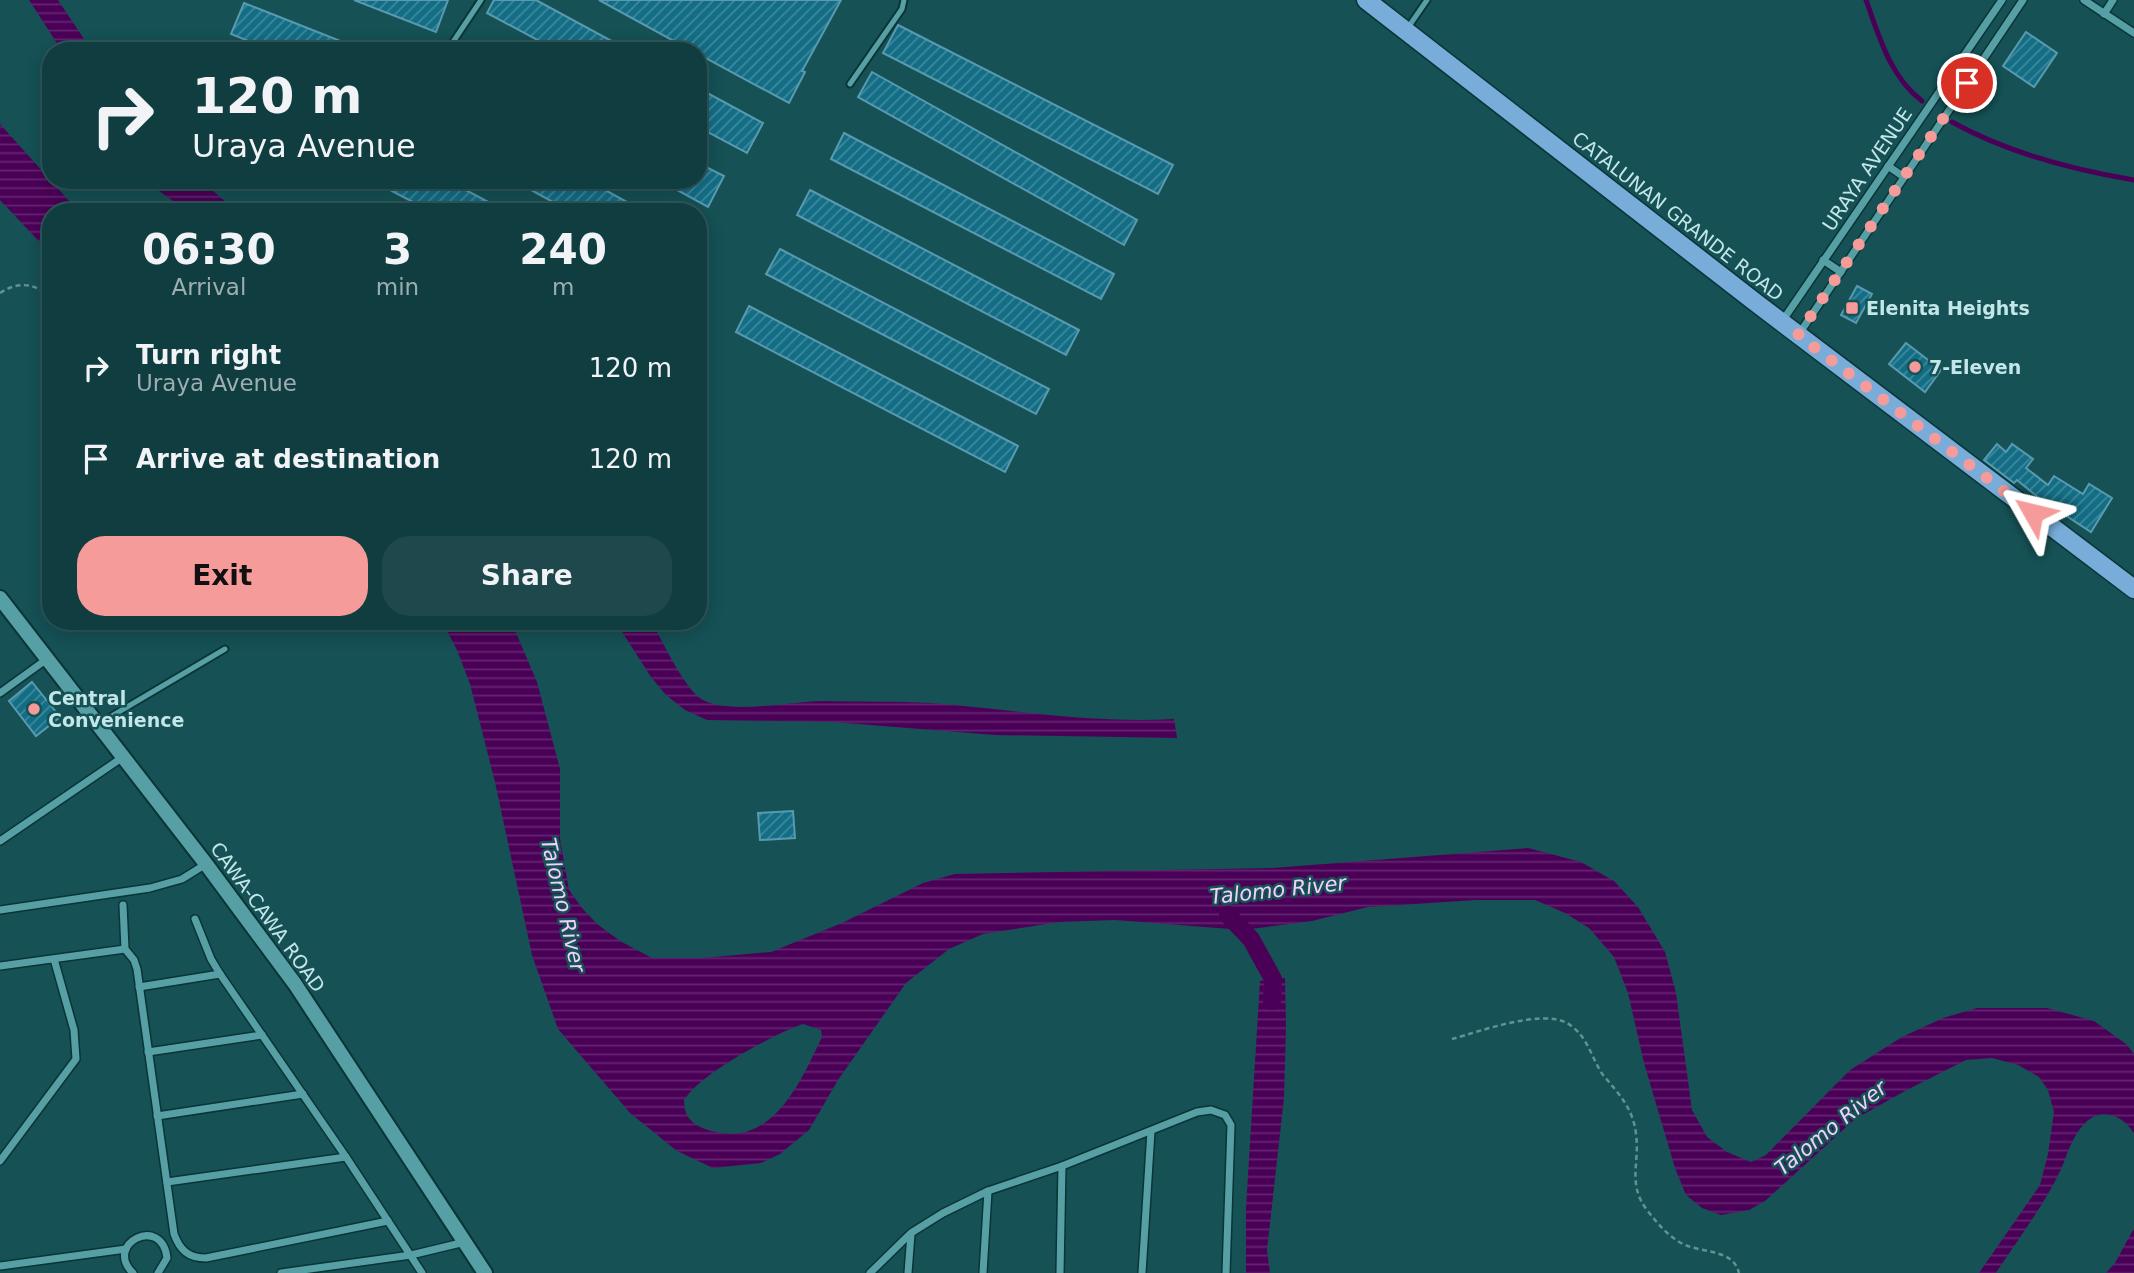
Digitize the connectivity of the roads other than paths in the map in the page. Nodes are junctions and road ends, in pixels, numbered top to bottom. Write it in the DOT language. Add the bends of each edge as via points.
graph roads {
  1 [pos="481,0"];
  2 [pos="904,0"];
  3 [pos="1366,0"];
  4 [pos="1427,0"];
  5 [pos="2002,0"];
  6 [pos="2023,0"];
  7 [pos="2084,0"];
  8 [pos="2113,0"];
  9 [pos="2104,13"];
  10 [pos="1406,31"];
  11 [pos="2134,33"];
  12 [pos="453,42"];
  13 [pos="1952,72"];
  14 [pos="1967,83"];
  15 [pos="850,85"];
  16 [pos="1888,166"];
  17 [pos="1904,177"];
  18 [pos="1823,260"];
  19 [pos="1840,272"];
  20 [pos="1782,322"];
  21 [pos="1798,335"];
  22 [pos="2134,589"];
  23 [pos="0,598"];
  24 [pos="225,649"];
  25 [pos="47,659"];
  26 [pos="0,693"];
  27 [pos="98,724"];
  28 [pos="123,758"];
  29 [pos="0,841"];
  30 [pos="206,864"];
  31 [pos="123,905"];
  32 [pos="0,910"];
  33 [pos="195,919"];
  34 [pos="125,949"];
  35 [pos="54,959"];
  36 [pos="0,967"];
  37 [pos="220,974"];
  38 [pos="139,987"];
  39 [pos="262,1035"];
  40 [pos="148,1052"];
  41 [pos="303,1094"];
  42 [pos="157,1116"];
  43 [pos="1151,1131"];
  44 [pos="346,1157"];
  45 [pos="0,1161"];
  46 [pos="1062,1166"];
  47 [pos="167,1182"];
  48 [pos="988,1191"];
  49 [pos="388,1221"];
  50 [pos="911,1233"];
  51 [pos="465,1242"];
  52 [pos="125,1249"];
  53 [pos="411,1255"];
  54 [pos="0,1266"];
  55 [pos="163,1272"];
  56 [pos="133,1273"];
  57 [pos="281,1273"];
  58 [pos="422,1273"];
  59 [pos="485,1273"];
  60 [pos="870,1273"];
  61 [pos="908,1273"];
  62 [pos="984,1273"];
  63 [pos="1060,1273"];
  64 [pos="1142,1273"];
  65 [pos="1226,1273"];
  1 -- 12 [label="lane"];
  2 -- 15 [label="lane"];
  3 -- 10 [label="main road, CATALUNAN GRANDE ROAD"];
  4 -- 10 [label="lane"];
  5 -- 13 [label="street, URAYA AVENUE"];
  6 -- 14 [label="street, URAYA AVENUE"];
  7 -- 9 [label="street"];
  8 -- 9 [label="street"];
  9 -- 11 [label="street"];
  10 -- 20 [label="main road, CATALUNAN GRANDE ROAD"];
  13 -- 14 [label="street"];
  13 -- 16 [label="street, URAYA AVENUE"];
  14 -- 17 [label="street, URAYA AVENUE"];
  16 -- 17 [label="street"];
  16 -- 18 [label="street, URAYA AVENUE"];
  17 -- 19 [label="street, URAYA AVENUE"];
  18 -- 19 [label="street"];
  18 -- 20 [label="street, URAYA AVENUE"];
  19 -- 21 [label="street, URAYA AVENUE"];
  20 -- 21 [label="main road, CATALUNAN GRANDE ROAD"];
  21 -- 22 [label="main road, CATALUNAN GRANDE ROAD"];
  23 -- 25 [label="street, CAWA-CAWA ROAD"];
  24 -- 27 [label="lane"];
  25 -- 26 [label="street"];
  25 -- 27 [label="street, CAWA-CAWA ROAD"];
  27 -- 28 [label="street, CAWA-CAWA ROAD"];
  28 -- 29 [label="street"];
  28 -- 30 [label="street, CAWA-CAWA ROAD"];
  30 -- 32 [label="street" via="150,888"];
  30 -- 51 [label="street, CAWA-CAWA ROAD" via="295,985"];
  31 -- 34 [label="street"];
  33 -- 37 [label="street"];
  34 -- 35 [label="street"];
  34 -- 38 [label="street" via="134,960"];
  35 -- 36 [label="street"];
  35 -- 45 [label="street" via="74,1030 76,1059"];
  37 -- 38 [label="street"];
  37 -- 39 [label="street"];
  38 -- 40 [label="street"];
  39 -- 40 [label="street"];
  39 -- 41 [label="street"];
  40 -- 42 [label="street"];
  41 -- 42 [label="street"];
  41 -- 44 [label="street"];
  42 -- 47 [label="street"];
  43 -- 46 [label="street"];
  43 -- 64 [label="street"];
  43 -- 65 [label="street" via="1210,1110 1230,1119"];
  44 -- 47 [label="street"];
  44 -- 49 [label="street"];
  46 -- 48 [label="street"];
  46 -- 63 [label="street"];
  47 -- 49 [label="street" via="174,1234 184,1252 197,1258"];
  48 -- 50 [label="street"];
  48 -- 62 [label="street"];
  49 -- 53 [label="street"];
  50 -- 60 [label="street"];
  50 -- 61 [label="street"];
  51 -- 53 [label="street"];
  51 -- 59 [label="street, CAWA-CAWA ROAD"];
  52 -- 54 [label="street"];
  52 -- 55 [label="street" via="138,1237 155,1238 166,1252"];
  52 -- 56 [label="street" via="125,1263"];
  53 -- 57 [label="street"];
  53 -- 58 [label="street"];
}
